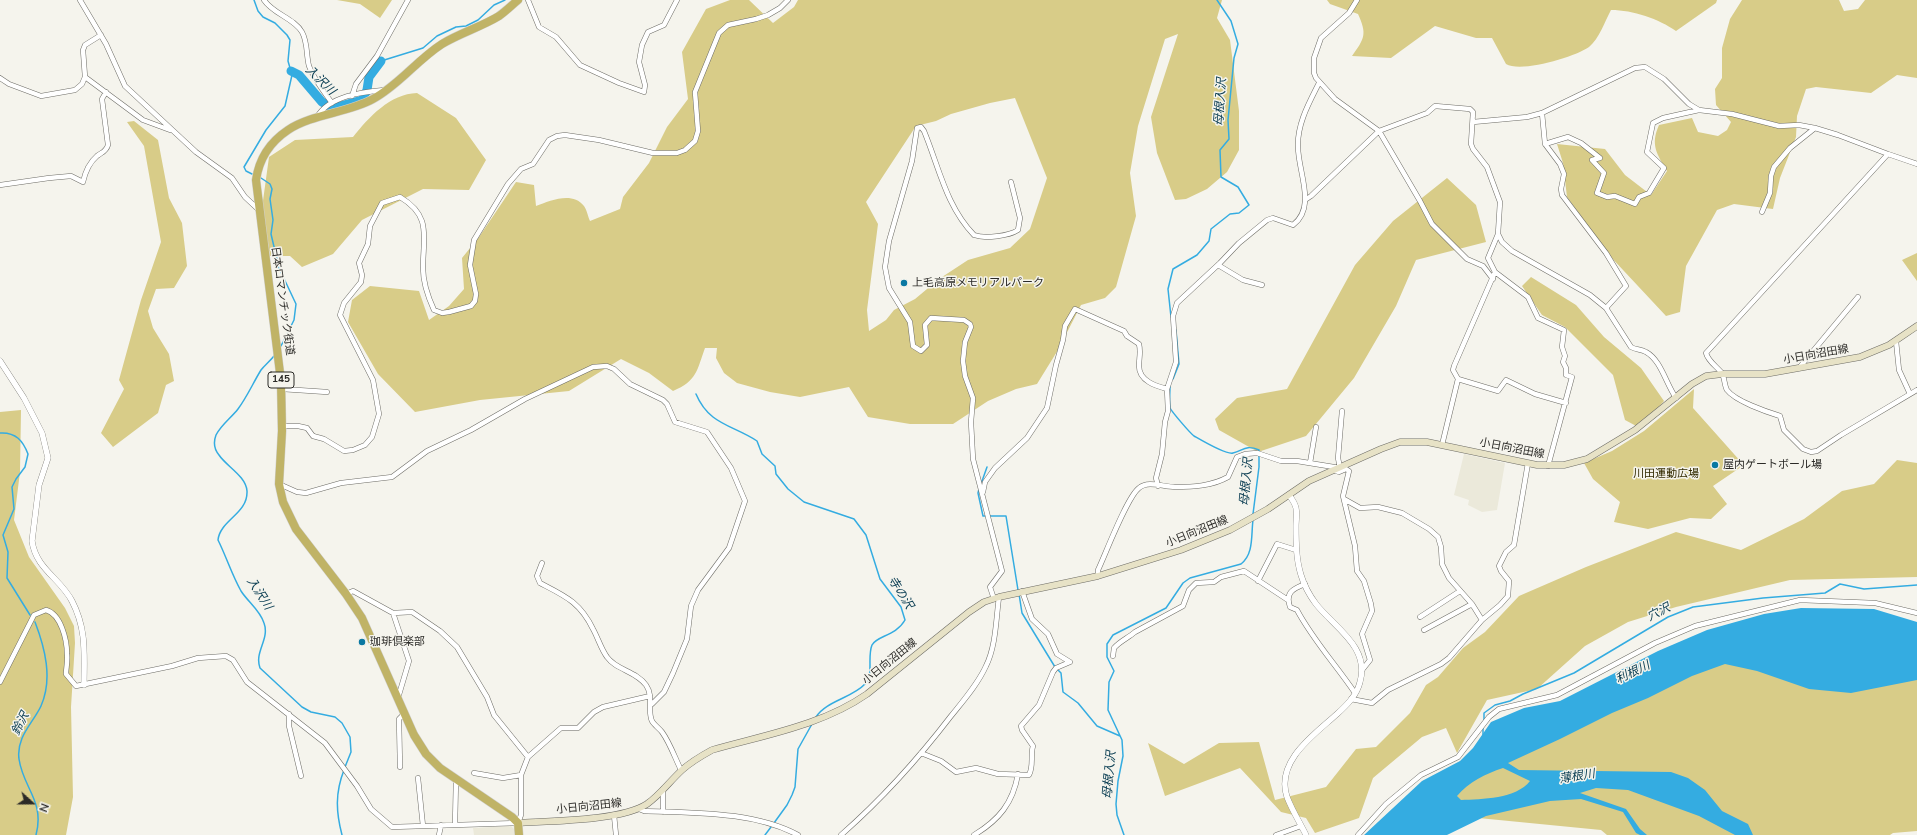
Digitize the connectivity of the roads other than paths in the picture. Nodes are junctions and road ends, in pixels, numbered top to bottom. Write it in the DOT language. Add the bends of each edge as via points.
graph roads {
  1 [pos="80,0"];
  2 [pos="264,0"];
  3 [pos="408,0"];
  4 [pos="518,0"];
  5 [pos="528,0"];
  6 [pos="677,0"];
  7 [pos="788,0"];
  8 [pos="1357,0"];
  9 [pos="101,35"];
  10 [pos="85,77"];
  11 [pos="0,78"];
  12 [pos="1319,83"];
  13 [pos="388,90"];
  14 [pos="106,92"];
  15 [pos="354,95"];
  16 [pos="331,104"];
  17 [pos="1699,110"];
  18 [pos="1542,113"];
  19 [pos="316,119"];
  20 [pos="1473,122"];
  21 [pos="1815,128"];
  22 [pos="172,130"];
  23 [pos="1378,131"];
  24 [pos="1544,144"];
  25 [pos="1888,154"];
  26 [pos="1917,164"];
  27 [pos="1011,182"];
  28 [pos="0,185"];
  29 [pos="1305,200"];
  30 [pos="259,210"];
  31 [pos="1762,212"];
  32 [pos="1498,234"];
  33 [pos="1218,265"];
  34 [pos="1495,272"];
  35 [pos="1493,279"];
  36 [pos="1262,285"];
  37 [pos="1858,296"];
  38 [pos="1606,308"];
  39 [pos="1917,326"];
  40 [pos="1896,341"];
  41 [pos="0,361"];
  42 [pos="1798,368"];
  43 [pos="1722,374"];
  44 [pos="1458,379"];
  45 [pos="282,389"];
  46 [pos="1167,389"];
  47 [pos="1917,390"];
  48 [pos="327,392"];
  49 [pos="1910,394"];
  50 [pos="1676,398"];
  51 [pos="1566,403"];
  52 [pos="1342,411"];
  53 [pos="282,426"];
  54 [pos="1316,427"];
  55 [pos="1442,445"];
  56 [pos="1310,463"];
  57 [pos="1528,463"];
  58 [pos="1548,466"];
  59 [pos="1340,468"];
  60 [pos="1333,470"];
  61 [pos="279,484"];
  62 [pos="1158,486"];
  63 [pos="982,492"];
  64 [pos="1289,494"];
  65 [pos="1344,499"];
  66 [pos="1296,550"];
  67 [pos="542,563"];
  68 [pos="1098,576"];
  69 [pos="1258,581"];
  70 [pos="1305,584"];
  71 [pos="1022,591"];
  72 [pos="1460,591"];
  73 [pos="346,594"];
  74 [pos="996,598"];
  75 [pos="1288,600"];
  76 [pos="1472,604"];
  77 [pos="393,612"];
  78 [pos="1917,613"];
  79 [pos="1420,617"];
  80 [pos="1482,620"];
  81 [pos="1424,630"];
  82 [pos="1114,656"];
  83 [pos="1362,670"];
  84 [pos="0,682"];
  85 [pos="84,685"];
  86 [pos="1355,693"];
  87 [pos="650,696"];
  88 [pos="398,698"];
  89 [pos="1351,699"];
  90 [pos="652,704"];
  91 [pos="405,713"];
  92 [pos="289,714"];
  93 [pos="921,753"];
  94 [pos="528,757"];
  95 [pos="400,767"];
  96 [pos="681,770"];
  97 [pos="474,773"];
  98 [pos="1018,774"];
  99 [pos="521,775"];
  100 [pos="301,776"];
  101 [pos="418,778"];
  102 [pos="456,779"];
  103 [pos="664,789"];
  104 [pos="639,809"];
  105 [pos="663,812"];
  106 [pos="614,815"];
  107 [pos="518,824"];
  108 [pos="441,825"];
  109 [pos="455,825"];
  110 [pos="422,826"];
  111 [pos="1301,826"];
  112 [pos="790,833"];
  113 [pos="439,835"];
  114 [pos="519,835"];
  115 [pos="616,835"];
  116 [pos="798,835"];
  117 [pos="841,835"];
  118 [pos="974,835"];
  119 [pos="1276,835"];
  120 [pos="1306,835"];
  121 [pos="1358,835"];
  1 -- 9 [label="street"];
  2 -- 16 [label="street" via="302,33 309,66"];
  3 -- 15 [label="street" via="377,56 356,84"];
  4 -- 13 [label="highway, 日本ロマンチック街道 / 145" via="499,16 441,45"];
  5 -- 6 [label="street" via="539,27 556,37 580,65 644,92 639,62 642,45 648,32 664,25"];
  7 -- 53 [label="street" via="768,15 728,26 719,33 695,92 698,132 695,141 685,150 677,153 653,152 565,135 550,140 533,164 521,169 508,184 474,240 470,265 476,294 471,306 442,313 434,310 428,297 423,270 425,236 422,218 412,204 400,197 382,203 370,226 368,244 359,263 361,282 344,303 340,315 373,380 380,414 372,437 365,445 344,451 324,439 313,436 307,428"];
  8 -- 12 [label="street" via="1322,38 1313,65"];
  9 -- 10 [label="street" via="85,45 83,50"];
  9 -- 22 [label="street" via="125,86"];
  10 -- 11 [label="street" via="75,90 41,96"];
  10 -- 14 [label="street"];
  12 -- 23 [label="street"];
  12 -- 29 [label="street" via="1303,116 1298,146"];
  13 -- 15 [label="street"];
  13 -- 19 [label="highway, 日本ロマンチック街道 / 145" via="360,105"];
  14 -- 22 [label="street" via="143,120"];
  14 -- 28 [label="street" via="102,99 108,145 106,151 93,160 83,182 71,176"];
  15 -- 16 [label="street"];
  16 -- 19 [label="street" via="325,107"];
  17 -- 18 [label="street" via="1645,67 1634,68"];
  17 -- 21 [label="street" via="1732,114 1779,126 1799,125"];
  17 -- 24 [label="street" via="1663,118 1653,123 1647,152 1664,168 1649,192 1639,197 1635,204 1616,196 1607,197 1597,193 1604,172 1592,160 1600,158 1581,143 1568,137"];
  18 -- 20 [label="street" via="1527,117"];
  18 -- 24 [label="street"];
  19 -- 30 [label="highway, 日本ロマンチック街道 / 145" via="288,130 266,150 256,180"];
  20 -- 23 [label="street" via="1473,112 1470,109 1435,106 1427,113"];
  20 -- 32 [label="street" via="1471,144 1486,167 1500,202"];
  21 -- 25 [label="street"];
  21 -- 31 [label="street" via="1790,148 1774,167 1770,193"];
  22 -- 30 [label="street" via="196,152 232,178"];
  23 -- 29 [label="street"];
  23 -- 35 [label="street" via="1432,224 1467,259 1483,266"];
  24 -- 38 [label="street" via="1560,164 1564,174 1562,196 1606,253 1626,286"];
  25 -- 26 [label="street"];
  25 -- 43 [label="street" via="1709,347 1707,358"];
  27 -- 63 [label="street" via="1020,218 1018,230 984,237 974,236 953,207 924,131 921,127 917,128 912,161 886,255 885,267 889,288 910,322 913,346 916,349 920,351 927,345 925,325 931,318 964,320 970,324 970,332 963,349 963,361 973,398 973,459"];
  29 -- 33 [label="street" via="1301,218 1293,225 1273,218 1267,220"];
  30 -- 45 [label="highway, 日本ロマンチック街道 / 145"];
  32 -- 34 [label="street" via="1488,258"];
  32 -- 38 [label="street" via="1512,251 1590,295"];
  33 -- 36 [label="street" via="1243,280"];
  33 -- 46 [label="street" via="1177,303 1173,316 1176,362"];
  34 -- 35 [label="street"];
  34 -- 51 [label="street" via="1528,297 1538,318 1564,330 1563,362 1566,375 1572,377"];
  35 -- 44 [label="street" via="1454,366 1453,370"];
  37 -- 42 [label="street"];
  38 -- 50 [label="street" via="1631,347 1645,351 1654,360"];
  39 -- 40 [label="main road, 小日向沼田線"];
  40 -- 42 [label="main road, 小日向沼田線" via="1860,357"];
  40 -- 49 [label="street" via="1899,370"];
  41 -- 85 [label="street" via="24,398 42,433 48,458 39,485 33,549 41,565 63,587 81,623 84,634"];
  42 -- 43 [label="main road, 小日向沼田線" via="1753,375"];
  43 -- 49 [label="street" via="1726,389 1731,394 1759,409 1780,416 1784,430 1803,449 1811,452 1817,451"];
  43 -- 50 [label="main road, 小日向沼田線" via="1699,379"];
  44 -- 51 [label="street" via="1498,390 1506,380 1535,394"];
  44 -- 55 [label="street"];
  45 -- 48 [label="street"];
  45 -- 53 [label="highway, 日本ロマンチック街道 / 145"];
  46 -- 62 [label="street" via="1168,411 1156,478"];
  46 -- 63 [label="street" via="1154,385 1143,377 1139,368 1139,344 1124,331 1075,309 1065,326 1047,408 1027,438 995,468 985,482"];
  47 -- 49 [label="street"];
  50 -- 58 [label="main road, 小日向沼田線" via="1635,430 1587,459"];
  51 -- 58 [label="street"];
  52 -- 59 [label="street" via="1338,458"];
  53 -- 61 [label="highway, 日本ロマンチック街道 / 145"];
  54 -- 56 [label="street"];
  55 -- 57 [label="main road, 小日向沼田線"];
  55 -- 59 [label="main road, 小日向沼田線" via="1400,442"];
  56 -- 59 [label="street"];
  56 -- 62 [label="street" via="1281,461 1257,453 1245,454 1237,457 1228,477 1220,482 1174,487"];
  57 -- 58 [label="main road, 小日向沼田線"];
  57 -- 80 [label="street" via="1514,545 1506,552 1499,566 1509,581 1508,596"];
  59 -- 60 [label="main road, 小日向沼田線"];
  60 -- 64 [label="main road, 小日向沼田線"];
  60 -- 65 [label="street" via="1349,471"];
  61 -- 73 [label="highway, 日本ロマンチック街道 / 145" via="283,502 296,529"];
  61 -- 90 [label="street" via="306,493 348,482 392,477 427,452 550,387 593,367 614,368 630,384 663,400 675,422 708,432 731,468 745,501 729,548 704,579 691,606 687,639 673,673 664,692"];
  62 -- 68 [label="street" via="1144,485 1133,494 1098,570"];
  63 -- 74 [label="street" via="1002,571 990,587"];
  64 -- 66 [label="street" via="1296,509"];
  64 -- 68 [label="main road, 小日向沼田線" via="1247,522 1213,538 1145,563"];
  65 -- 72 [label="street" via="1360,508 1378,507 1402,513 1429,529 1438,537 1442,564"];
  65 -- 83 [label="street" via="1357,571 1364,581 1372,611 1362,634 1370,660"];
  66 -- 69 [label="street" via="1277,544"];
  66 -- 70 [label="street"];
  67 -- 87 [label="street" via="537,580 562,594 582,610 607,657 638,676 647,686"];
  68 -- 71 [label="main road, 小日向沼田線"];
  69 -- 75 [label="street"];
  69 -- 82 [label="street" via="1244,571 1221,577 1214,582 1196,583 1189,590 1183,606 1119,643 1114,648"];
  70 -- 75 [label="street" via="1293,589"];
  70 -- 83 [label="street" via="1316,604 1349,638 1359,654"];
  71 -- 74 [label="main road, 小日向沼田線"];
  71 -- 98 [label="street" via="1032,619 1048,634 1057,654 1070,662 1056,668 1039,705 1022,723 1022,730 1033,746 1032,770 1030,775"];
  72 -- 76 [label="street"];
  72 -- 79 [label="street"];
  73 -- 77 [label="street" via="353,591"];
  73 -- 88 [label="highway, 日本ロマンチック街道 / 145" via="362,618"];
  74 -- 93 [label="street" via="995,630 986,666 966,698"];
  74 -- 96 [label="main road, 小日向沼田線" via="969,612 852,704 817,720 712,750"];
  75 -- 86 [label="street" via="1290,607 1297,610 1317,643"];
  76 -- 80 [label="street"];
  76 -- 81 [label="street"];
  77 -- 88 [label="street" via="409,661"];
  77 -- 94 [label="street" via="412,612 440,631 457,647 487,697 494,715"];
  78 -- 121 [label="street" via="1875,603 1800,600 1695,626 1655,643 1557,695 1499,709 1489,717 1458,757 1421,775 1386,804"];
  80 -- 89 [label="street" via="1441,664 1388,690 1372,703"];
  83 -- 86 [label="street" via="1361,682"];
  84 -- 85 [label="street" via="34,615 46,610 54,614 65,640 68,656 66,674 76,686"];
  85 -- 92 [label="street" via="198,658 226,656 232,660 247,682"];
  86 -- 89 [label="street"];
  87 -- 90 [label="street"];
  87 -- 94 [label="street" via="604,707 594,712 578,728 561,728"];
  88 -- 91 [label="highway, 日本ロマンチック街道 / 145"];
  89 -- 111 [label="street" via="1300,748 1289,763 1285,790"];
  90 -- 96 [label="street" via="652,721 662,733"];
  91 -- 95 [label="street" via="399,719"];
  91 -- 102 [label="highway, 日本ロマンチック街道 / 145" via="414,735 426,754"];
  92 -- 100 [label="street" via="289,726"];
  92 -- 110 [label="street" via="325,743 347,771 371,809 392,827"];
  93 -- 98 [label="street" via="941,761 956,772 976,768 998,774"];
  93 -- 117 [label="street" via="877,802"];
  94 -- 99 [label="street"];
  96 -- 103 [label="main road, 小日向沼田線"];
  97 -- 99 [label="street" via="504,778"];
  98 -- 118 [label="street" via="1009,804 1002,814"];
  99 -- 107 [label="street" via="521,815"];
  101 -- 110 [label="street"];
  102 -- 107 [label="highway, 日本ロマンチック街道 / 145" via="507,813"];
  102 -- 109 [label="street"];
  103 -- 104 [label="main road, 小日向沼田線"];
  103 -- 105 [label="street"];
  104 -- 105 [label="street"];
  104 -- 106 [label="main road, 小日向沼田線"];
  105 -- 112 [label="street" via="704,813 767,822"];
  106 -- 107 [label="main road, 小日向沼田線"];
  106 -- 115 [label="street"];
  107 -- 109 [label="street"];
  107 -- 114 [label="highway"];
  108 -- 109 [label="street"];
  108 -- 110 [label="street"];
  108 -- 113 [label="street"];
  111 -- 119 [label="street"];
  111 -- 120 [label="street"];
  112 -- 116 [label="street"];
}
